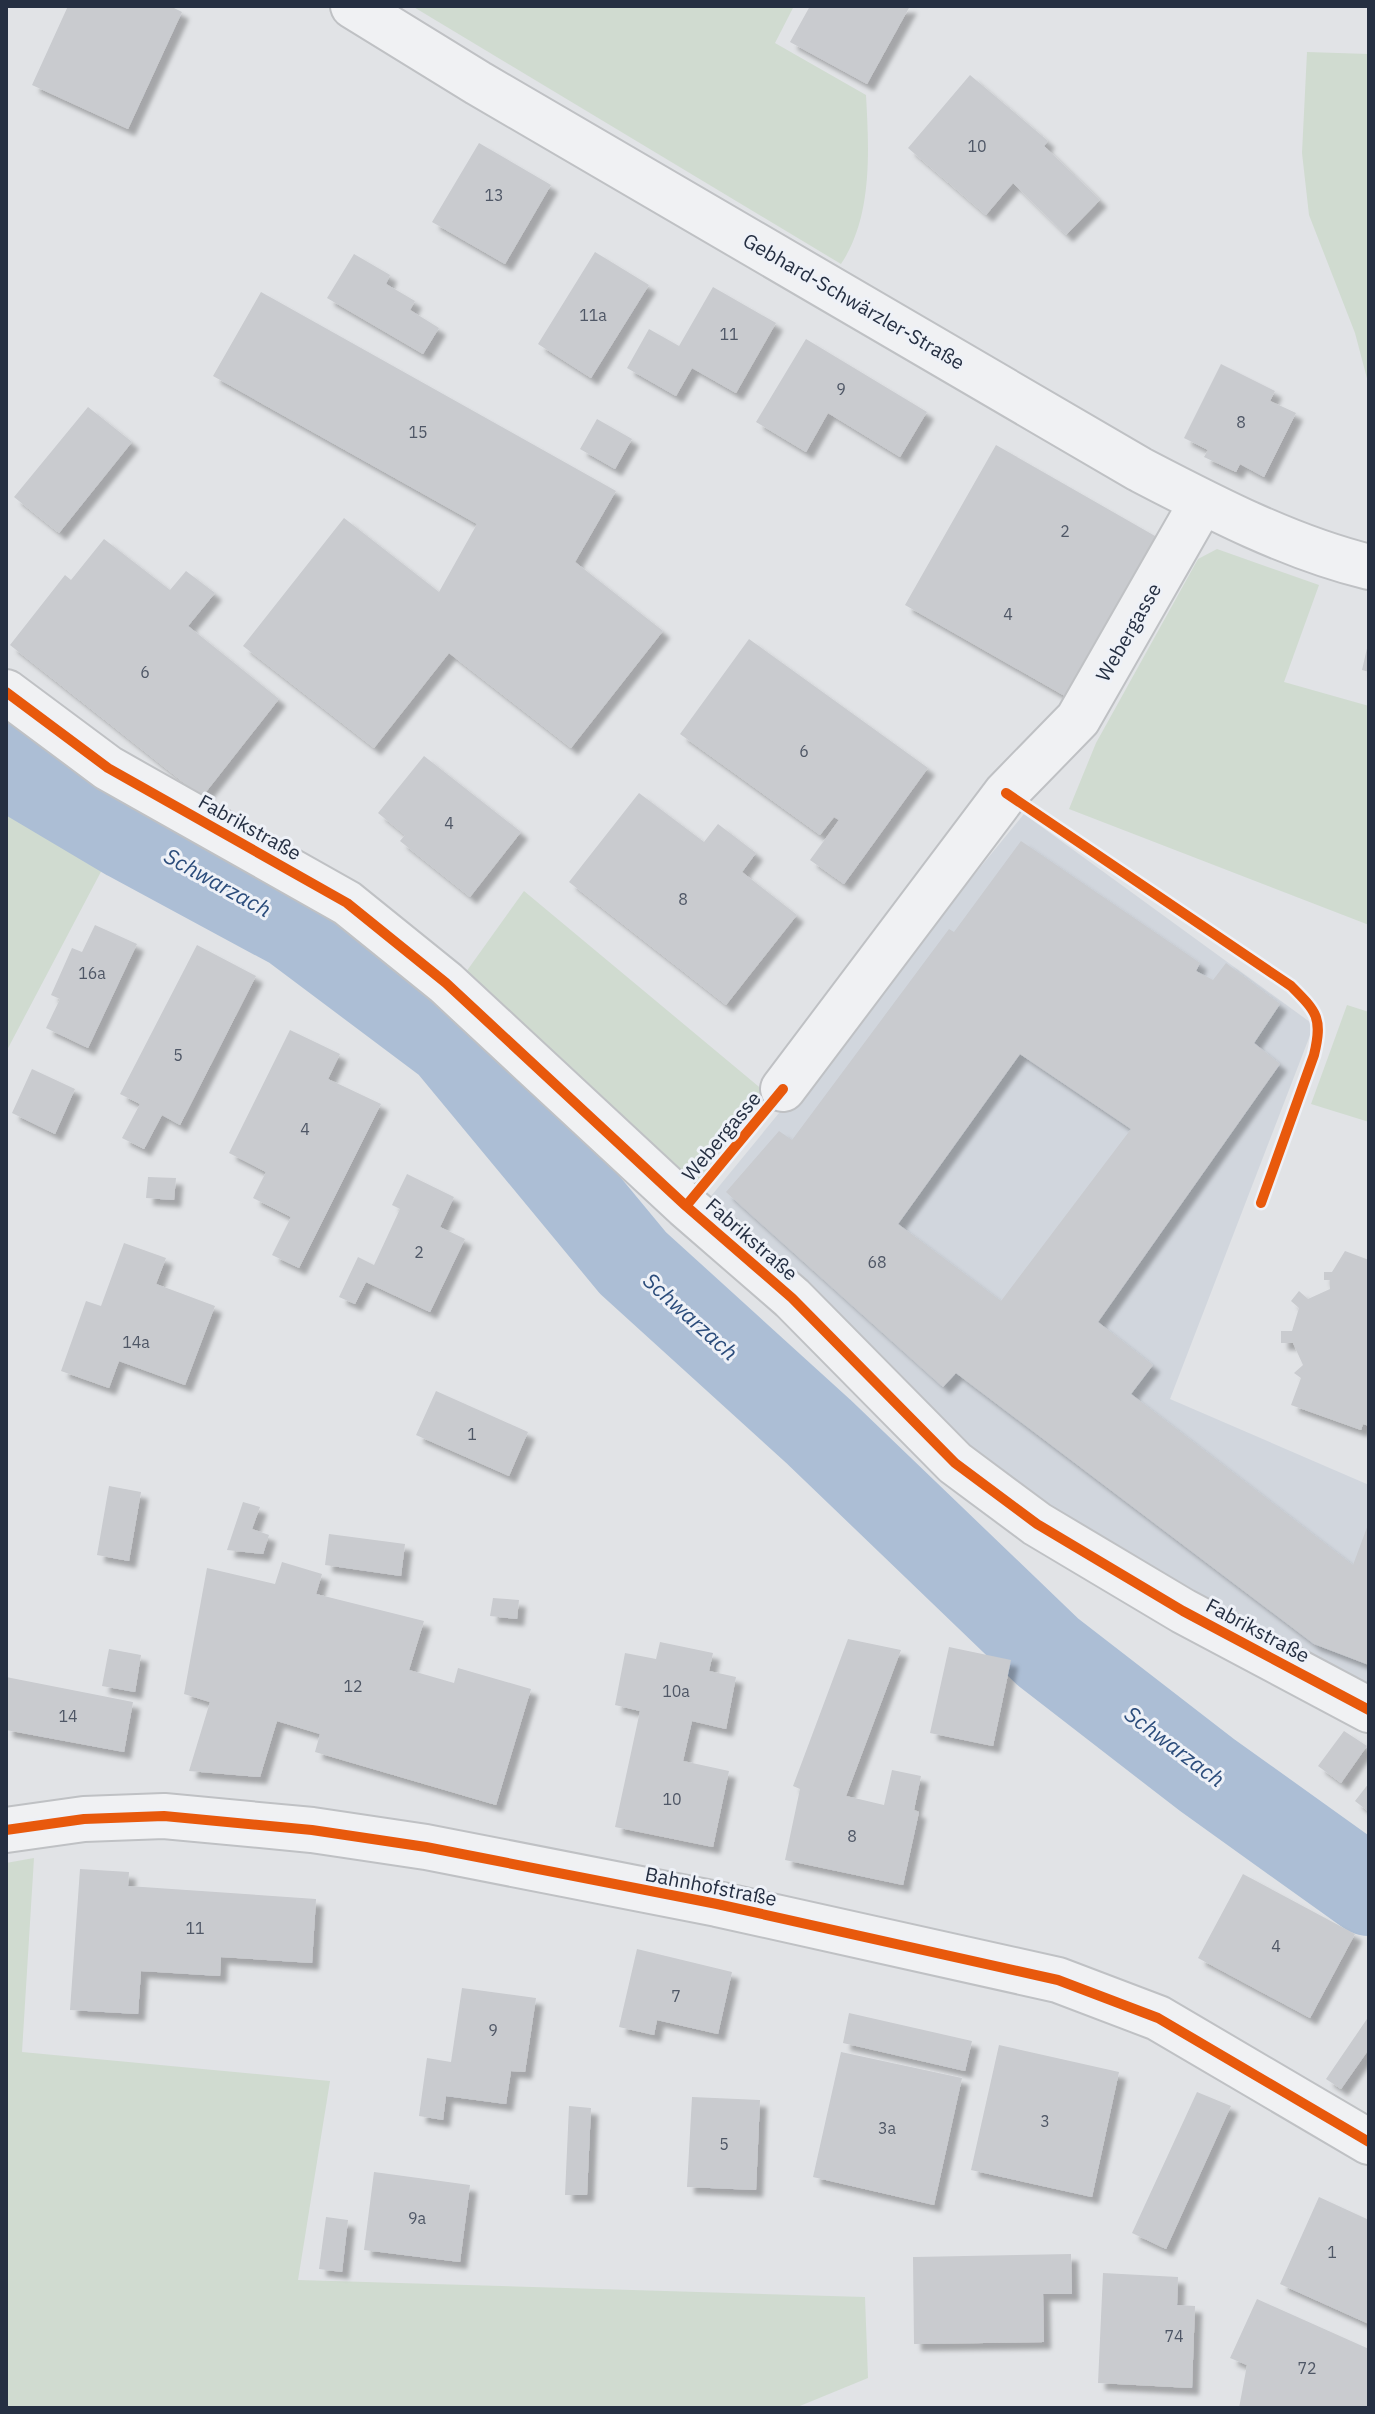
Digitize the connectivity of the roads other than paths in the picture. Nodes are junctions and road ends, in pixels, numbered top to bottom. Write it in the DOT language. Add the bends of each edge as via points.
graph roads {
  1 [pos="353,6"];
  2 [pos="1202,502"];
  3 [pos="1369,567"];
  4 [pos="6,692"];
  5 [pos="783,1089"];
  6 [pos="1369,1710"];
  7 [pos="6,1830"];
  8 [pos="1369,2142"];
  1 -- 2 [label="street, Gebhard-Schwärzler-Straße"];
  2 -- 3 [label="street, Gebhard-Schwärzler-Straße" via="1310,549"];
  2 -- 5 [label="street, Webergasse" via="1078,719 1006,793"];
  4 -- 6 [label="street, Fabrikstraße" via="108,768 347,903 446,983 792,1298 892,1402 978,1480 1037,1524 1183,1611"];
  7 -- 8 [label="street, Bahnhofstraße" via="84,1819 164,1816 326,1832 717,1904 1058,1980 1158,2018"];
}
